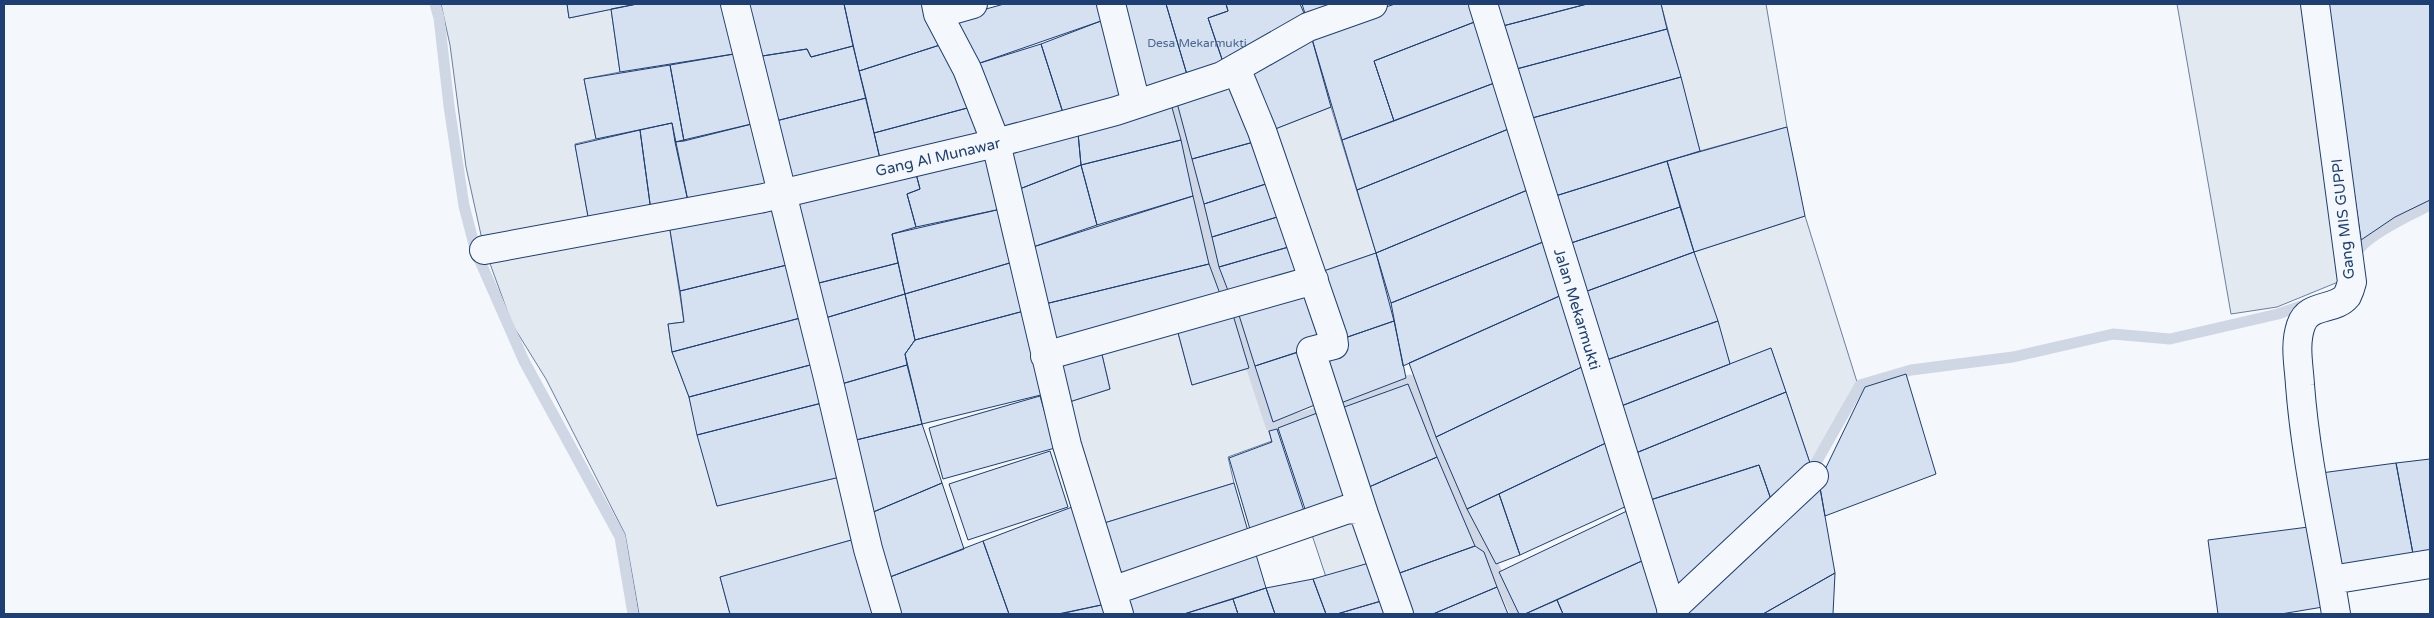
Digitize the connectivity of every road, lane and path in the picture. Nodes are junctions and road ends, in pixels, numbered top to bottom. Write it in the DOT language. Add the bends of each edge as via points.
graph roads {
  1 [pos="735,4"];
  2 [pos="973,4"];
  3 [pos="1111,4"];
  4 [pos="1373,4"];
  5 [pos="1482,4"];
  6 [pos="2315,4"];
  7 [pos="937,9"];
  8 [pos="1236,68"];
  9 [pos="1136,104"];
  10 [pos="996,143"];
  11 [pos="782,194"];
  12 [pos="484,250"];
  13 [pos="1314,280"];
  14 [pos="1046,356"];
  15 [pos="1814,476"];
  16 [pos="1364,514"];
  17 [pos="2430,564"];
  18 [pos="2331,580"];
  19 [pos="1116,603"];
  20 [pos="1672,612"];
  21 [pos="886,614"];
  22 [pos="1399,614"];
  23 [pos="2336,614"];
  1 -- 11 [label="street"];
  2 -- 7 [label="street"];
  3 -- 9 [label="street"];
  4 -- 8 [label="street, Gang Al Munawar" via="1308,27"];
  5 -- 20 [label="street, Jalan Mekarmukti"];
  6 -- 18 [label="street, Gang MIS GUPPI" via="2352,282 2346,296 2306,316 2297,341 2304,437"];
  7 -- 10 [label="street" via="968,69"];
  8 -- 9 [label="street, Gang Al Munawar" via="1222,76"];
  8 -- 13 [label="street" via="1262,131"];
  9 -- 10 [label="street, Gang Al Munawar"];
  10 -- 11 [label="street, Gang Al Munawar"];
  10 -- 14 [label="street"];
  11 -- 12 [label="street, Gang Al Munawar"];
  11 -- 21 [label="street"];
  13 -- 14 [label="street"];
  13 -- 16 [label="street" via="1334,345 1312,352"];
  14 -- 19 [label="street" via="1067,444"];
  15 -- 20 [label="street"];
  16 -- 19 [label="street" via="1348,509"];
  16 -- 22 [label="street"];
  17 -- 18 [label="street"];
  18 -- 23 [label="street, Gang MIS GUPPI"];
}
